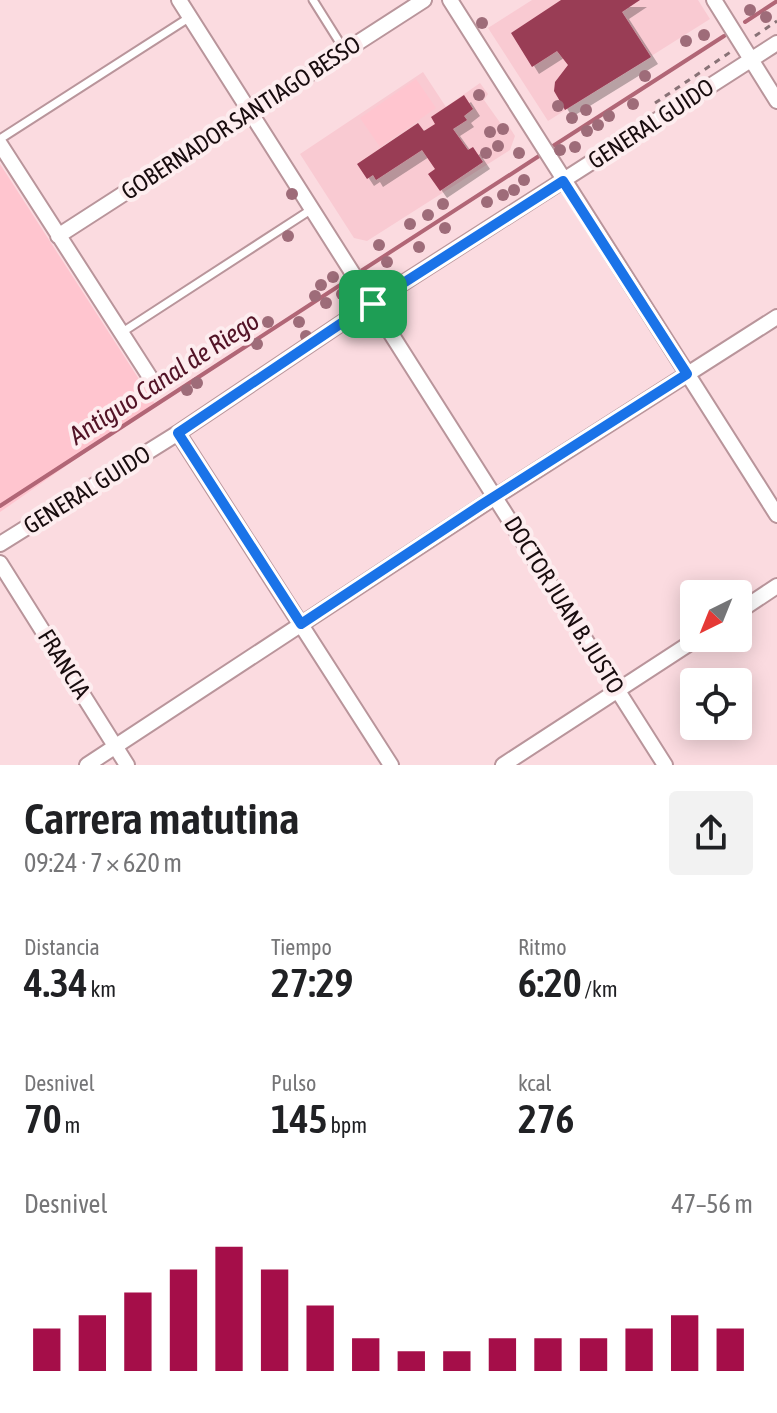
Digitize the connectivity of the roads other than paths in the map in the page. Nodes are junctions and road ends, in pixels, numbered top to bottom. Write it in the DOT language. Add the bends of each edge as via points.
graph roads {
  1 [pos="179,0"];
  2 [pos="313,0"];
  3 [pos="424,0"];
  4 [pos="450,0"];
  5 [pos="714,0"];
  6 [pos="190,17"];
  7 [pos="777,43"];
  8 [pos="345,51"];
  9 [pos="750,60"];
  10 [pos="777,101"];
  11 [pos="250,112"];
  12 [pos="0,141"];
  13 [pos="560,175"];
  14 [pos="312,209"];
  15 [pos="58,236"];
  16 [pos="373,304"];
  17 [pos="777,317"];
  18 [pos="121,333"];
  19 [pos="687,374"];
  20 [pos="155,385"];
  21 [pos="178,433"];
  22 [pos="495,497"];
  23 [pos="777,515"];
  24 [pos="0,544"];
  25 [pos="0,563"];
  26 [pos="777,586"];
  27 [pos="752,603"];
  28 [pos="301,624"];
  29 [pos="680,650"];
  30 [pos="618,690"];
  31 [pos="115,747"];
  32 [pos="87,765"];
  33 [pos="127,765"];
  34 [pos="391,765"];
  35 [pos="503,765"];
  36 [pos="665,765"];
  1 -- 6 [label="street, DOCTOR JUAN B. JUSTO"];
  2 -- 8 [label="lane"];
  3 -- 8 [label="street, GOBERNADOR SANTIAGO BESSO"];
  4 -- 13 [label="street"];
  5 -- 9 [label="street"];
  6 -- 11 [label="street, DOCTOR JUAN B. JUSTO"];
  6 -- 12 [label="lane"];
  7 -- 9 [label="street, GENERAL GUIDO"];
  8 -- 11 [label="street, GOBERNADOR SANTIAGO BESSO"];
  9 -- 10 [label="street"];
  9 -- 13 [label="street, GENERAL GUIDO"];
  11 -- 14 [label="street, DOCTOR JUAN B. JUSTO"];
  11 -- 15 [label="street, GOBERNADOR SANTIAGO BESSO"];
  12 -- 15 [label="street"];
  13 -- 16 [label="street, GENERAL GUIDO"];
  13 -- 19 [label="street"];
  14 -- 16 [label="street, DOCTOR JUAN B. JUSTO"];
  14 -- 18 [label="lane"];
  15 -- 18 [label="street"];
  16 -- 21 [label="street, GENERAL GUIDO"];
  16 -- 22 [label="street, DOCTOR JUAN B. JUSTO"];
  17 -- 19 [label="street"];
  18 -- 20 [label="street"];
  19 -- 22 [label="street"];
  19 -- 23 [label="street"];
  21 -- 24 [label="street, GENERAL GUIDO"];
  21 -- 28 [label="street"];
  22 -- 28 [label="street"];
  22 -- 30 [label="street, DOCTOR JUAN B. JUSTO"];
  25 -- 31 [label="street, FRANCIA"];
  26 -- 27 [label="street"];
  28 -- 31 [label="street"];
  28 -- 34 [label="street"];
  29 -- 30 [label="street"];
  30 -- 35 [label="street"];
  30 -- 36 [label="street, DOCTOR JUAN B. JUSTO"];
  31 -- 32 [label="street"];
  31 -- 33 [label="street, FRANCIA"];
}
